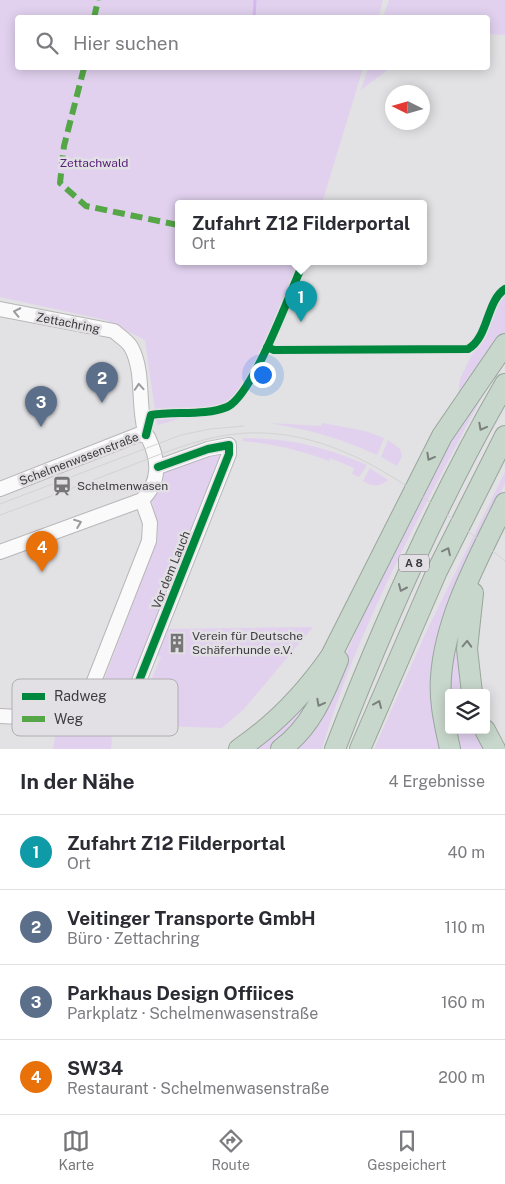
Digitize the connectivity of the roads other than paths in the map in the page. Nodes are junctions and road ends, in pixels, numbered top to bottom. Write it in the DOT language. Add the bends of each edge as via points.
graph roads {
  1 [pos="0,309"];
  2 [pos="505,344"];
  3 [pos="505,384"];
  4 [pos="146,435"];
  5 [pos="505,436"];
  6 [pos="158,467"];
  7 [pos="0,489"];
  8 [pos="142,500"];
  9 [pos="505,503"];
  10 [pos="0,552"];
  11 [pos="482,552"];
  12 [pos="365,593"];
  13 [pos="96,679"];
  14 [pos="140,679"];
  15 [pos="471,689"];
  16 [pos="487,734"];
  17 [pos="239,749"];
  18 [pos="281,749"];
  19 [pos="335,749"];
  20 [pos="360,749"];
  21 [pos="450,749"];
  22 [pos="496,749"];
  4 -- 1 [label="street, Zettachring, one-way" via="140,410 138,371 127,342 114,331"];
  2 -- 12 [label="highway, A 8, one-way" via="442,436 421,473"];
  3 -- 19 [label="highway, A 8, one-way" via="409,573"];
  4 -- 6 [label="street, Schelmenwasenstraße"];
  4 -- 7 [label="street, Schelmenwasenstraße" via="137,434"];
  20 -- 5 [label="highway, A 8, one-way" via="434,579"];
  6 -- 8 [label="street" via="154,486"];
  6 -- 14 [label="street, Vor dem Lauch" via="229,445 229,454"];
  10 -- 8 [label="street, one-way"];
  8 -- 13 [label="street" via="150,523 149,541"];
  9 -- 11 [label="highway"];
  15 -- 11 [label="highway, one-way" via="466,649"];
  11 -- 21 [label="highway" via="457,612 443,657 441,697"];
  12 -- 17 [label="highway" via="331,656 315,678 280,717"];
  12 -- 18 [label="highway, A 8, one-way" via="318,707 303,728"];
  16 -- 22 [label="highway"];
}
